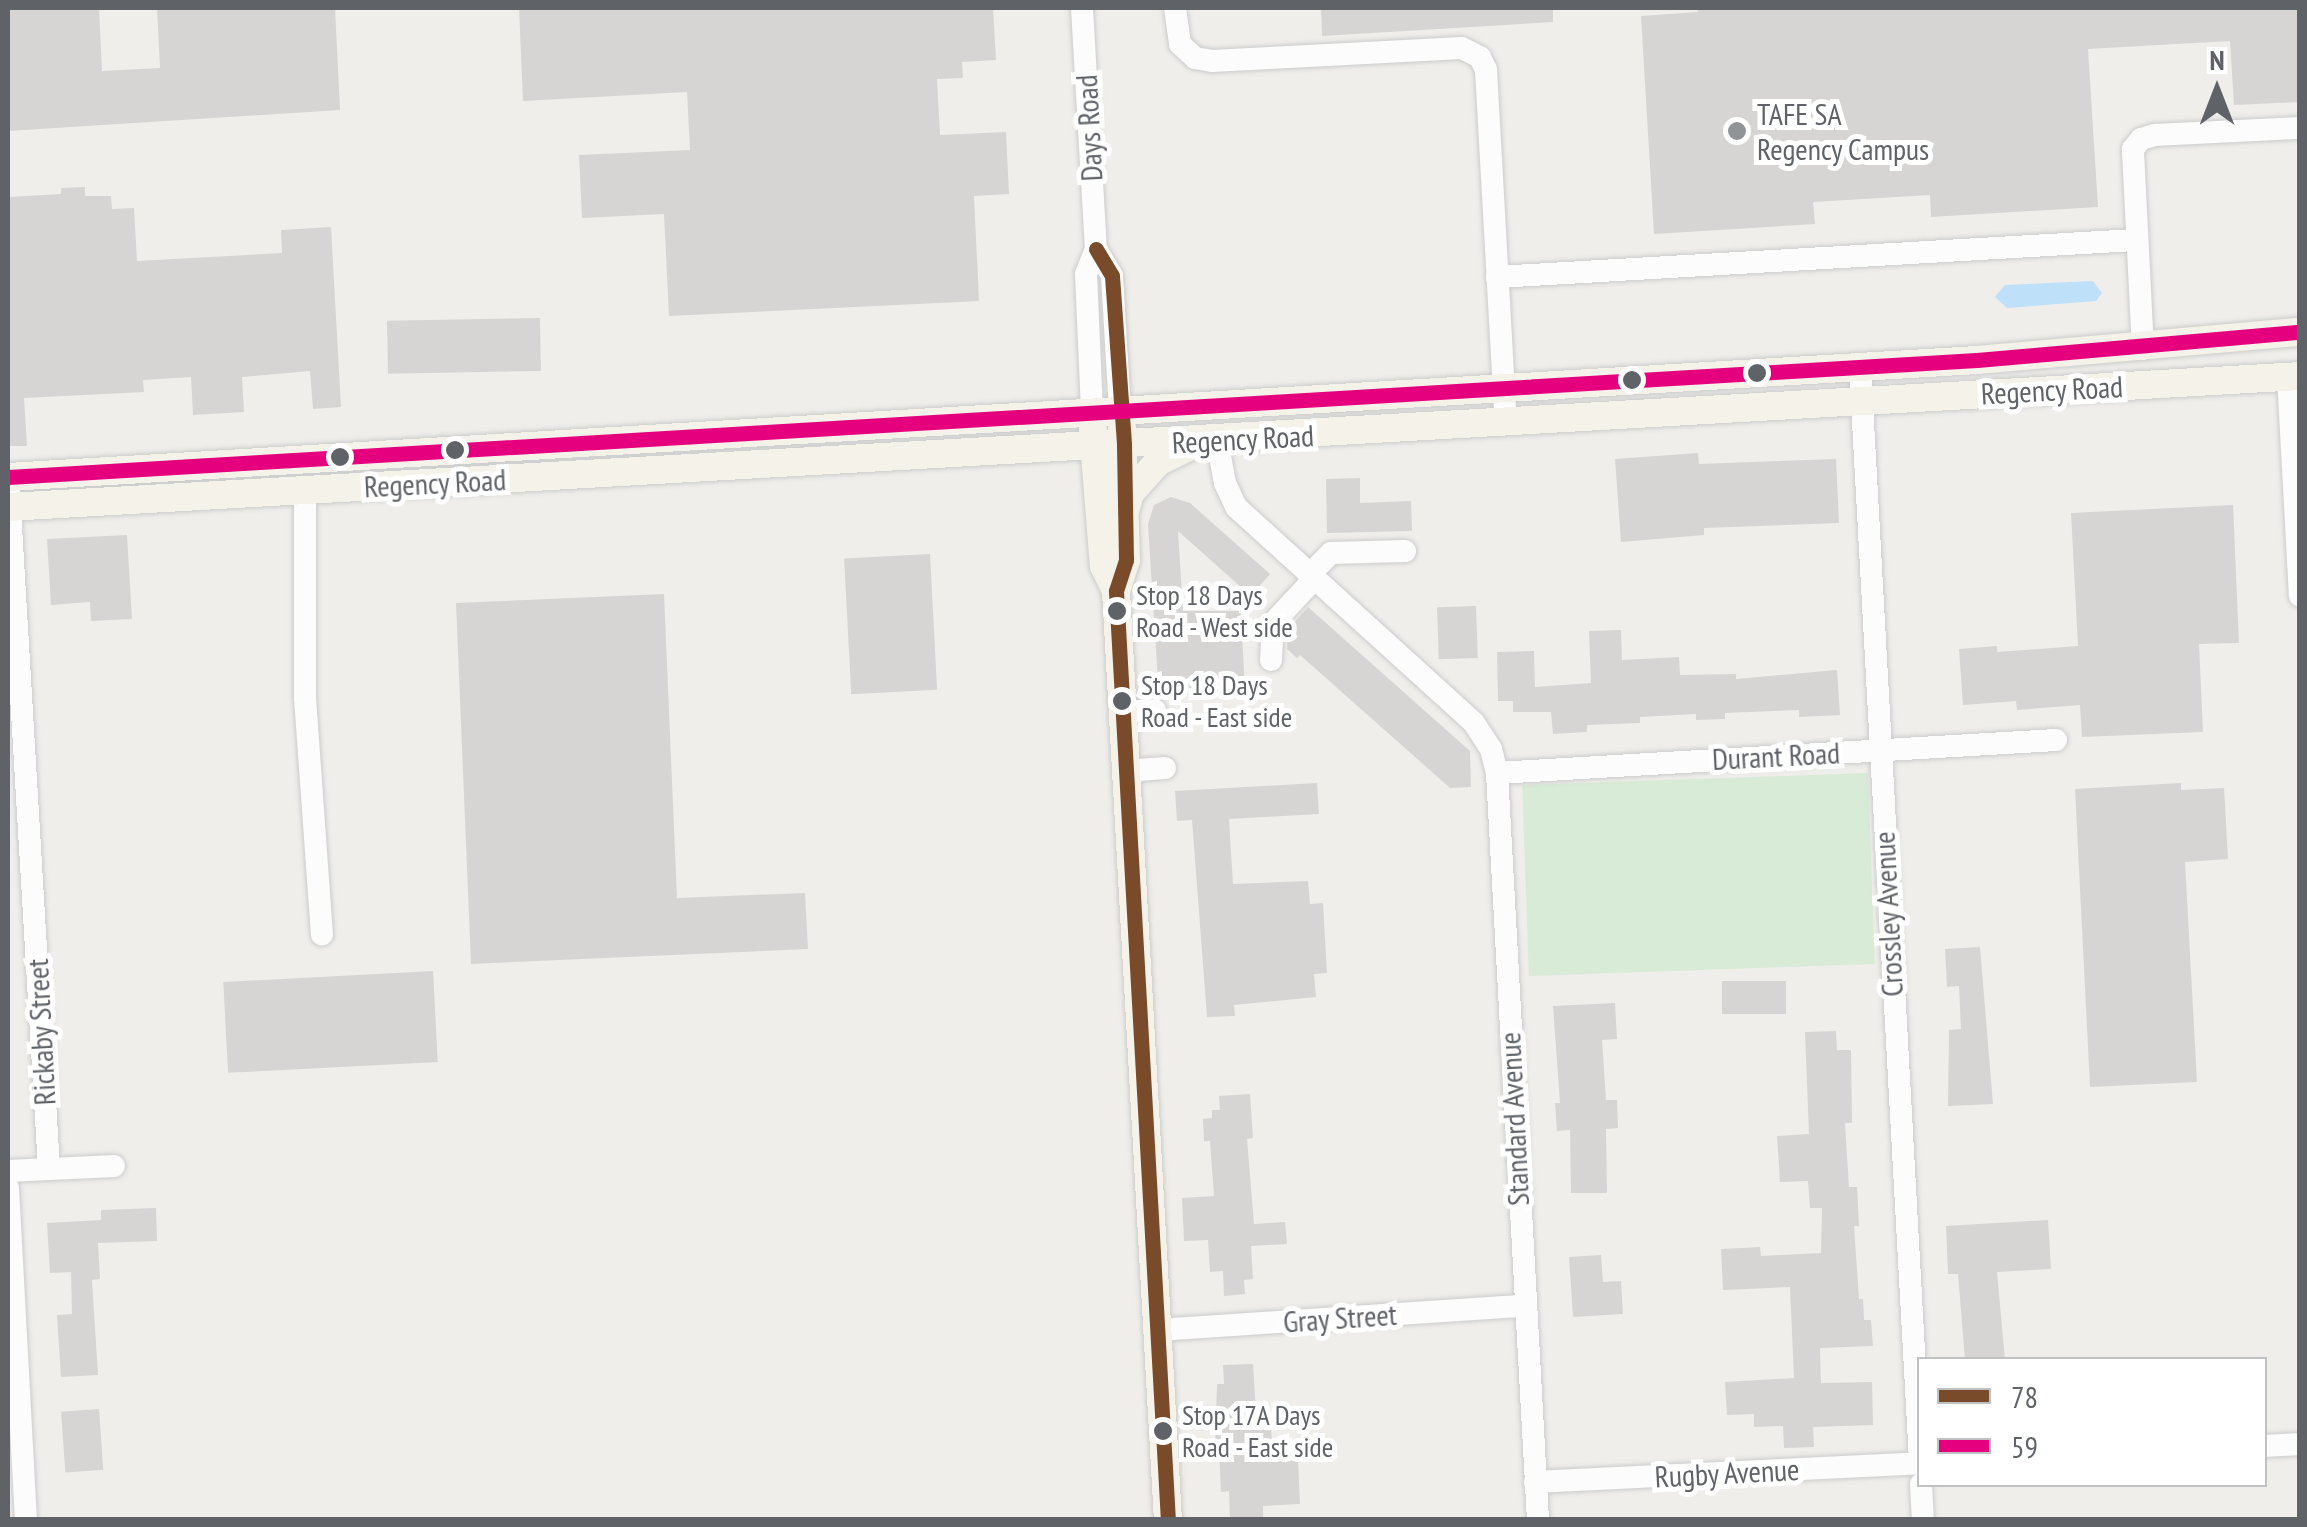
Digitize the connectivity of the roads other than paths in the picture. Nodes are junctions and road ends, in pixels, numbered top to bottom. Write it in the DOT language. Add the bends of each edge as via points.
graph roads {
  1 [pos="1082,8"];
  2 [pos="1175,8"];
  3 [pos="2300,128"];
  4 [pos="2135,240"];
  5 [pos="1497,277"];
  6 [pos="2300,332"];
  7 [pos="2144,349"];
  8 [pos="1860,367"];
  9 [pos="2294,376"];
  10 [pos="1503,388"];
  11 [pos="1862,402"];
  12 [pos="1106,412"];
  13 [pos="1506,423"];
  14 [pos="1209,441"];
  15 [pos="1124,445"];
  16 [pos="1094,447"];
  17 [pos="8,477"];
  18 [pos="305,491"];
  19 [pos="9,507"];
  20 [pos="1124,514"];
  21 [pos="1405,551"];
  22 [pos="1312,577"];
  23 [pos="1116,591"];
  24 [pos="2300,596"];
  25 [pos="1272,660"];
  26 [pos="1156,710"];
  27 [pos="1122,712"];
  28 [pos="2056,740"];
  29 [pos="1879,750"];
  30 [pos="1165,768"];
  31 [pos="1126,770"];
  32 [pos="1497,773"];
  33 [pos="322,934"];
  34 [pos="114,1166"];
  35 [pos="49,1169"];
  36 [pos="8,1171"];
  37 [pos="8,1188"];
  38 [pos="1523,1306"];
  39 [pos="1157,1330"];
  40 [pos="1917,1410"];
  41 [pos="2300,1444"];
  42 [pos="2267,1446"];
  43 [pos="1917,1462"];
  44 [pos="1535,1482"];
  45 [pos="1921,1487"];
  46 [pos="26,1520"];
  47 [pos="1168,1520"];
  48 [pos="1538,1520"];
  49 [pos="1923,1520"];
  1 -- 12 [label="street, Days Road" via="1096,249 1086,274"];
  2 -- 5 [label="street" via="1180,44 1212,62 1462,48 1480,57"];
  3 -- 4 [label="street" via="2141,139 2132,162"];
  4 -- 5 [label="street"];
  4 -- 7 [label="street"];
  5 -- 10 [label="street"];
  6 -- 7 [label="main road, Regency Road"];
  7 -- 8 [label="main road, Regency Road"];
  8 -- 10 [label="main road, Regency Road"];
  8 -- 11 [label="street, Crossley Avenue"];
  9 -- 11 [label="main road, Regency Road"];
  9 -- 24 [label="street"];
  10 -- 12 [label="main road, Regency Road"];
  10 -- 13 [label="street"];
  11 -- 13 [label="main road, Regency Road"];
  11 -- 29 [label="street, Crossley Avenue"];
  12 -- 15 [label="main road, Days Road"];
  12 -- 16 [label="main road, Days Road"];
  12 -- 17 [label="main road, Regency Road"];
  13 -- 14 [label="main road, Regency Road"];
  14 -- 15 [label="main road, Regency Road"];
  14 -- 20 [label="main road" via="1158,462 1130,493"];
  14 -- 22 [label="street" via="1236,507"];
  15 -- 16 [label="main road, Regency Road"];
  15 -- 20 [label="main road, Days Road"];
  16 -- 18 [label="main road, Regency Road"];
  16 -- 23 [label="main road, Days Road" via="1104,566"];
  17 -- 19 [label="street, Rickaby Street"];
  18 -- 19 [label="main road, Regency Road"];
  18 -- 33 [label="street" via="305,698"];
  19 -- 35 [label="street, Rickaby Street"];
  20 -- 23 [label="main road, Days Road" via="1126,560"];
  21 -- 22 [label="street" via="1331,554"];
  22 -- 25 [label="street" via="1273,624"];
  22 -- 32 [label="street, Standard Avenue" via="1474,724"];
  23 -- 27 [label="main road, Days Road"];
  26 -- 27 [label="street"];
  27 -- 31 [label="main road, Days Road"];
  28 -- 29 [label="street, Durant Road"];
  29 -- 32 [label="street, Durant Road"];
  29 -- 40 [label="street, Crossley Avenue"];
  30 -- 31 [label="street"];
  31 -- 39 [label="main road, Days Road"];
  32 -- 38 [label="street, Standard Avenue"];
  34 -- 35 [label="street"];
  35 -- 36 [label="street"];
  37 -- 46 [label="street"];
  38 -- 39 [label="street, Gray Street"];
  38 -- 44 [label="street, Standard Avenue"];
  39 -- 47 [label="main road, Days Road"];
  41 -- 42 [label="street"];
  43 -- 44 [label="street, Rugby Avenue"];
  44 -- 48 [label="street, Standard Avenue"];
  45 -- 49 [label="street"];
}
